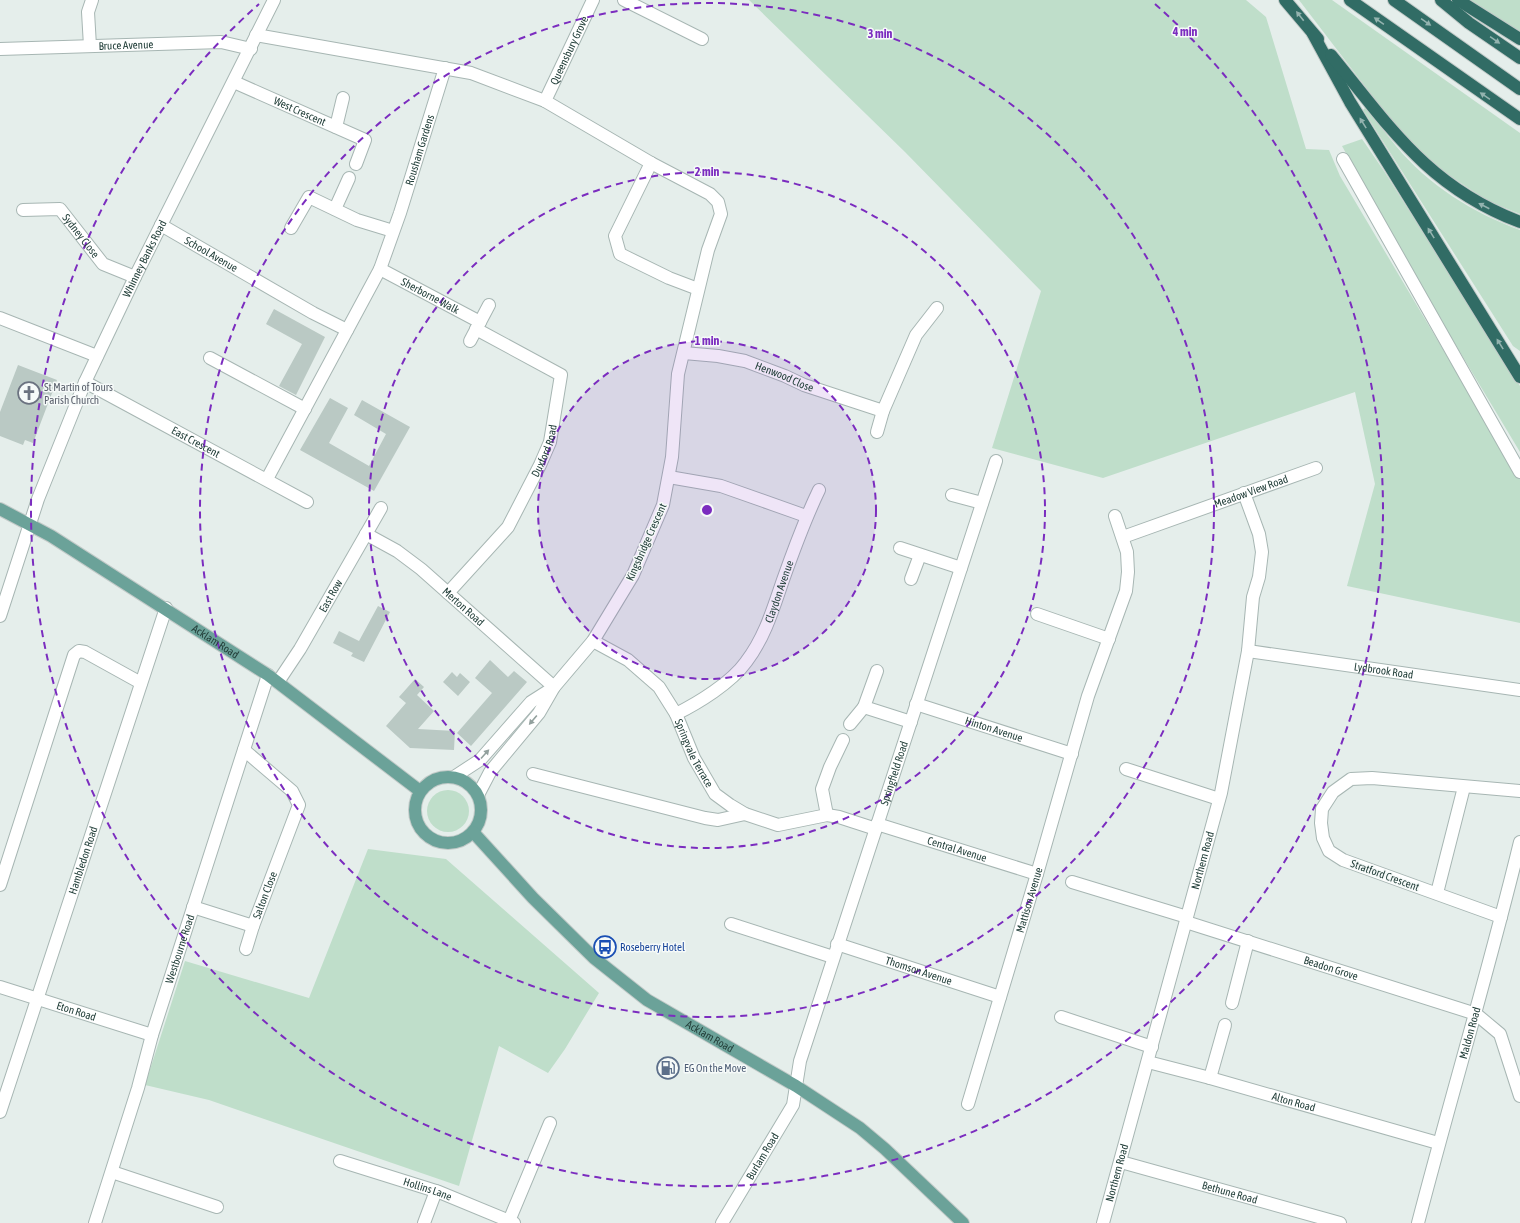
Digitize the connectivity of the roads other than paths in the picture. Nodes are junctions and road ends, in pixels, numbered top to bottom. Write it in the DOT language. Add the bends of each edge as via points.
graph roads {
  1 [pos="92,0"];
  2 [pos="274,0"];
  3 [pos="593,0"];
  4 [pos="624,0"];
  5 [pos="1285,0"];
  6 [pos="1350,0"];
  7 [pos="1394,0"];
  8 [pos="1441,0"];
  9 [pos="1458,0"];
  10 [pos="1313,34"];
  11 [pos="256,35"];
  12 [pos="702,39"];
  13 [pos="1520,39"];
  14 [pos="90,46"];
  15 [pos="0,49"];
  16 [pos="250,49"];
  17 [pos="1520,58"];
  18 [pos="445,68"];
  19 [pos="234,82"];
  20 [pos="1520,89"];
  21 [pos="343,98"];
  22 [pos="545,101"];
  23 [pos="1520,119"];
  24 [pos="336,127"];
  25 [pos="1343,159"];
  26 [pos="651,163"];
  27 [pos="356,164"];
  28 [pos="348,178"];
  29 [pos="335,209"];
  30 [pos="23,210"];
  31 [pos="1520,222"];
  32 [pos="161,225"];
  33 [pos="291,228"];
  34 [pos="393,231"];
  35 [pos="380,269"];
  36 [pos="135,277"];
  37 [pos="698,289"];
  38 [pos="489,305"];
  39 [pos="937,308"];
  40 [pos="0,318"];
  41 [pos="478,326"];
  42 [pos="347,330"];
  43 [pos="470,341"];
  44 [pos="684,353"];
  45 [pos="97,356"];
  46 [pos="210,358"];
  47 [pos="1520,377"];
  48 [pos="85,382"];
  49 [pos="305,409"];
  50 [pos="883,411"];
  51 [pos="877,432"];
  52 [pos="996,461"];
  53 [pos="1316,468"];
  54 [pos="1520,472"];
  55 [pos="669,477"];
  56 [pos="267,479"];
  57 [pos="819,490"];
  58 [pos="1244,493"];
  59 [pos="952,495"];
  60 [pos="307,502"];
  61 [pos="982,504"];
  62 [pos="380,508"];
  63 [pos="0,509"];
  64 [pos="806,516"];
  65 [pos="1115,516"];
  66 [pos="30,524"];
  67 [pos="366,534"];
  68 [pos="1123,537"];
  69 [pos="900,548"];
  70 [pos="920,555"];
  71 [pos="961,568"];
  72 [pos="911,579"];
  73 [pos="448,593"];
  74 [pos="166,608"];
  75 [pos="1037,614"];
  76 [pos="0,616"];
  77 [pos="1109,639"];
  78 [pos="593,641"];
  79 [pos="1248,651"];
  80 [pos="877,672"];
  81 [pos="268,675"];
  82 [pos="278,682"];
  83 [pos="141,683"];
  84 [pos="554,688"];
  85 [pos="1520,690"];
  86 [pos="916,704"];
  87 [pos="864,707"];
  88 [pos="676,714"];
  89 [pos="911,722"];
  90 [pos="850,724"];
  91 [pos="843,740"];
  92 [pos="244,750"];
  93 [pos="1072,754"];
  94 [pos="1126,769"];
  95 [pos="533,774"];
  96 [pos="454,777"];
  97 [pos="1464,787"];
  98 [pos="420,791"];
  99 [pos="1520,791"];
  100 [pos="478,795"];
  101 [pos="1219,799"];
  102 [pos="745,814"];
  103 [pos="822,817"];
  104 [pos="876,827"];
  105 [pos="473,832"];
  106 [pos="1520,842"];
  107 [pos="1037,874"];
  108 [pos="1072,882"];
  109 [pos="0,885"];
  110 [pos="1437,894"];
  111 [pos="193,907"];
  112 [pos="1502,917"];
  113 [pos="1186,920"];
  114 [pos="731,924"];
  115 [pos="253,926"];
  116 [pos="1248,941"];
  117 [pos="837,944"];
  118 [pos="246,949"];
  119 [pos="833,957"];
  120 [pos="0,986"];
  121 [pos="1000,997"];
  122 [pos="37,998"];
  123 [pos="1232,1003"];
  124 [pos="1476,1014"];
  125 [pos="1061,1018"];
  126 [pos="1225,1025"];
  127 [pos="152,1035"];
  128 [pos="1152,1047"];
  129 [pos="1148,1062"];
  130 [pos="1210,1078"];
  131 [pos="796,1086"];
  132 [pos="1520,1096"];
  133 [pos="968,1104"];
  134 [pos="0,1112"];
  135 [pos="550,1123"];
  136 [pos="1438,1143"];
  137 [pos="340,1161"];
  138 [pos="1120,1162"];
  139 [pos="112,1172"];
  140 [pos="436,1191"];
  141 [pos="217,1206"];
  142 [pos="491,1219"];
  143 [pos="511,1222"];
  144 [pos="95,1223"];
  145 [pos="424,1223"];
  146 [pos="723,1223"];
  147 [pos="963,1223"];
  148 [pos="1103,1223"];
  149 [pos="1340,1223"];
  150 [pos="1418,1223"];
  1 -- 14 [label="street" via="88,12"];
  2 -- 11 [label="street, Whinney Banks Road"];
  3 -- 22 [label="street, Queensbury Grove"];
  4 -- 12 [label="street"];
  10 -- 5 [label="highway, one-way"];
  23 -- 6 [label="highway, one-way"];
  7 -- 20 [label="highway, one-way"];
  8 -- 17 [label="highway, one-way"];
  9 -- 13 [label="highway"];
  31 -- 10 [label="highway, one-way" via="1483,206 1425,165 1400,139"];
  47 -- 10 [label="highway, one-way" via="1354,109"];
  11 -- 16 [label="street, Whinney Banks Road"];
  11 -- 18 [label="street"];
  14 -- 15 [label="street, Bruce Avenue"];
  14 -- 16 [label="street, Bruce Avenue" via="221,42"];
  16 -- 19 [label="street, Whinney Banks Road"];
  18 -- 22 [label="street, Kingsbridge Crescent" via="471,73"];
  18 -- 34 [label="street, Rousham Gardens"];
  19 -- 24 [label="street, West Crescent"];
  19 -- 32 [label="street, Whinney Banks Road"];
  21 -- 24 [label="street"];
  22 -- 26 [label="street, Kingsbridge Crescent"];
  24 -- 27 [label="street, West Crescent" via="366,140"];
  25 -- 54 [label="street"];
  26 -- 37 [label="street, Kingsbridge Crescent" via="710,194 718,202 721,214"];
  26 -- 37 [label="street" via="615,236 620,254"];
  28 -- 29 [label="street"];
  29 -- 33 [label="street" via="309,197"];
  29 -- 34 [label="street" via="357,220"];
  30 -- 36 [label="street, Sydney Close" via="60,209 103,264"];
  32 -- 36 [label="street, Whinney Banks Road"];
  32 -- 42 [label="street, School Avenue"];
  34 -- 35 [label="street, Rousham Gardens"];
  35 -- 41 [label="street, Sherborne Walk"];
  35 -- 42 [label="street, Rousham Gardens"];
  36 -- 45 [label="street, Whinney Banks Road"];
  37 -- 44 [label="street, Kingsbridge Crescent"];
  38 -- 41 [label="street"];
  39 -- 50 [label="street" via="916,335"];
  40 -- 45 [label="street"];
  41 -- 43 [label="street"];
  41 -- 73 [label="street, Duxford Road" via="561,375 550,442 508,527"];
  42 -- 49 [label="street, Rousham Gardens"];
  44 -- 50 [label="street, Henwood Close" via="744,361 804,385"];
  44 -- 55 [label="street, Kingsbridge Crescent" via="678,374"];
  45 -- 48 [label="street, Whinney Banks Road"];
  46 -- 49 [label="street"];
  48 -- 56 [label="street, East Crescent"];
  48 -- 66 [label="street, Whinney Banks Road"];
  49 -- 56 [label="street, Rousham Gardens"];
  50 -- 51 [label="street"];
  52 -- 61 [label="street, Springfield Road"];
  53 -- 58 [label="street, Meadow View Road"];
  55 -- 64 [label="street" via="721,486"];
  55 -- 78 [label="street, Kingsbridge Crescent" via="663,505 633,575"];
  56 -- 60 [label="street, East Crescent"];
  57 -- 64 [label="street, Claydon Avenue"];
  58 -- 68 [label="street, Meadow View Road"];
  58 -- 79 [label="street, Northern Road" via="1259,534 1262,552"];
  59 -- 61 [label="street"];
  61 -- 71 [label="street, Springfield Road"];
  62 -- 67 [label="street, East Row"];
  63 -- 66 [label="main road, Acklam Road"];
  64 -- 88 [label="street, Claydon Avenue" via="769,624 746,663 697,704"];
  65 -- 68 [label="street, Mattison Avenue"];
  66 -- 74 [label="main road, Acklam Road"];
  66 -- 76 [label="street, Whinney Banks Road"];
  67 -- 73 [label="street, Merton Road" via="398,551"];
  67 -- 82 [label="street, East Row" via="300,649"];
  68 -- 77 [label="street, Mattison Avenue" via="1127,552 1126,591"];
  69 -- 70 [label="street"];
  70 -- 71 [label="street"];
  70 -- 72 [label="street"];
  71 -- 86 [label="street, Springfield Road"];
  73 -- 84 [label="street, Merton Road"];
  74 -- 81 [label="main road, Acklam Road"];
  74 -- 83 [label="street, Hambledon Road"];
  75 -- 77 [label="street"];
  77 -- 93 [label="street, Mattison Avenue" via="1088,696"];
  78 -- 84 [label="street, Kingsbridge Crescent"];
  78 -- 88 [label="street, Springvale Terrace" via="628,660 659,686"];
  79 -- 85 [label="street, Lydbrook Road"];
  79 -- 101 [label="street, Northern Road"];
  80 -- 87 [label="street"];
  81 -- 82 [label="main road, Acklam Road"];
  81 -- 92 [label="street, Westbourne Road"];
  82 -- 98 [label="main road, Acklam Road"];
  83 -- 109 [label="street" via="85,652 79,651 74,655"];
  83 -- 122 [label="street, Hambledon Road"];
  96 -- 84 [label="street, Kingsbridge Crescent, one-way" via="480,760 532,702"];
  84 -- 100 [label="street, Kingsbridge Crescent, one-way" via="539,713 490,772"];
  86 -- 89 [label="street, Springfield Road"];
  86 -- 93 [label="street, Hinton Avenue"];
  87 -- 89 [label="street"];
  87 -- 90 [label="street"];
  88 -- 102 [label="street, Springvale Terrace" via="694,758 715,794"];
  89 -- 104 [label="street, Springfield Road"];
  91 -- 103 [label="street" via="822,789"];
  92 -- 111 [label="street, Westbourne Road"];
  92 -- 115 [label="street, Salton Close" via="292,791 299,805"];
  93 -- 107 [label="street, Mattison Avenue"];
  94 -- 101 [label="street"];
  95 -- 102 [label="street" via="705,818 718,820"];
  96 -- 98 [label="main road" via="434,779"];
  96 -- 100 [label="main road" via="468,783"];
  97 -- 99 [label="street, Stratford Crescent"];
  97 -- 110 [label="street"];
  97 -- 110 [label="street, Stratford Crescent" via="1372,778 1351,779 1332,792 1322,809 1323,838 1329,850 1354,865"];
  98 -- 105 [label="main road" via="414,812 420,828 432,839 442,843 453,842 464,839"];
  100 -- 105 [label="main road" via="480,814"];
  101 -- 113 [label="street, Northern Road"];
  102 -- 103 [label="street, Springvale Terrace" via="778,825"];
  103 -- 104 [label="street, Central Avenue" via="839,817"];
  104 -- 107 [label="street, Central Avenue"];
  104 -- 117 [label="street, Springfield Road"];
  105 -- 131 [label="main road, Acklam Road" via="583,948 639,994"];
  106 -- 112 [label="street, Maldon Road"];
  107 -- 121 [label="street, Mattison Avenue"];
  108 -- 113 [label="street"];
  110 -- 112 [label="street, Stratford Crescent"];
  111 -- 115 [label="street, Salton Close"];
  111 -- 127 [label="street, Westbourne Road"];
  112 -- 124 [label="street, Maldon Road"];
  113 -- 116 [label="street, Beadon Grove"];
  113 -- 128 [label="street, Northern Road"];
  114 -- 119 [label="street"];
  115 -- 118 [label="street"];
  116 -- 123 [label="street"];
  116 -- 124 [label="street, Beadon Grove"];
  117 -- 119 [label="street, Springfield Road"];
  117 -- 121 [label="street, Thomson Avenue"];
  119 -- 131 [label="street, Springfield Road" via="800,1061"];
  120 -- 122 [label="street, Eton Road"];
  121 -- 133 [label="street, Mattison Avenue"];
  122 -- 127 [label="street, Eton Road"];
  122 -- 134 [label="street, Hambledon Road"];
  124 -- 132 [label="street" via="1500,1034"];
  124 -- 136 [label="street, Maldon Road"];
  125 -- 128 [label="street"];
  126 -- 130 [label="street"];
  127 -- 139 [label="street, Westbourne Road"];
  128 -- 129 [label="street, Northern Road"];
  129 -- 130 [label="street, Alton Road"];
  129 -- 138 [label="street, Northern Road"];
  130 -- 136 [label="street, Alton Road"];
  131 -- 146 [label="street, Burlam Road" via="793,1105"];
  131 -- 147 [label="main road, Acklam Road" via="885,1149"];
  135 -- 143 [label="street"];
  136 -- 150 [label="street, Maldon Road"];
  137 -- 140 [label="street, Hollins Lane"];
  138 -- 148 [label="street, Northern Road"];
  138 -- 149 [label="street, Bethune Road"];
  139 -- 141 [label="street"];
  139 -- 144 [label="street, Westbourne Road"];
  140 -- 142 [label="street, Hollins Lane"];
  140 -- 145 [label="street"];
  142 -- 143 [label="street, Hollins Lane"];
}
